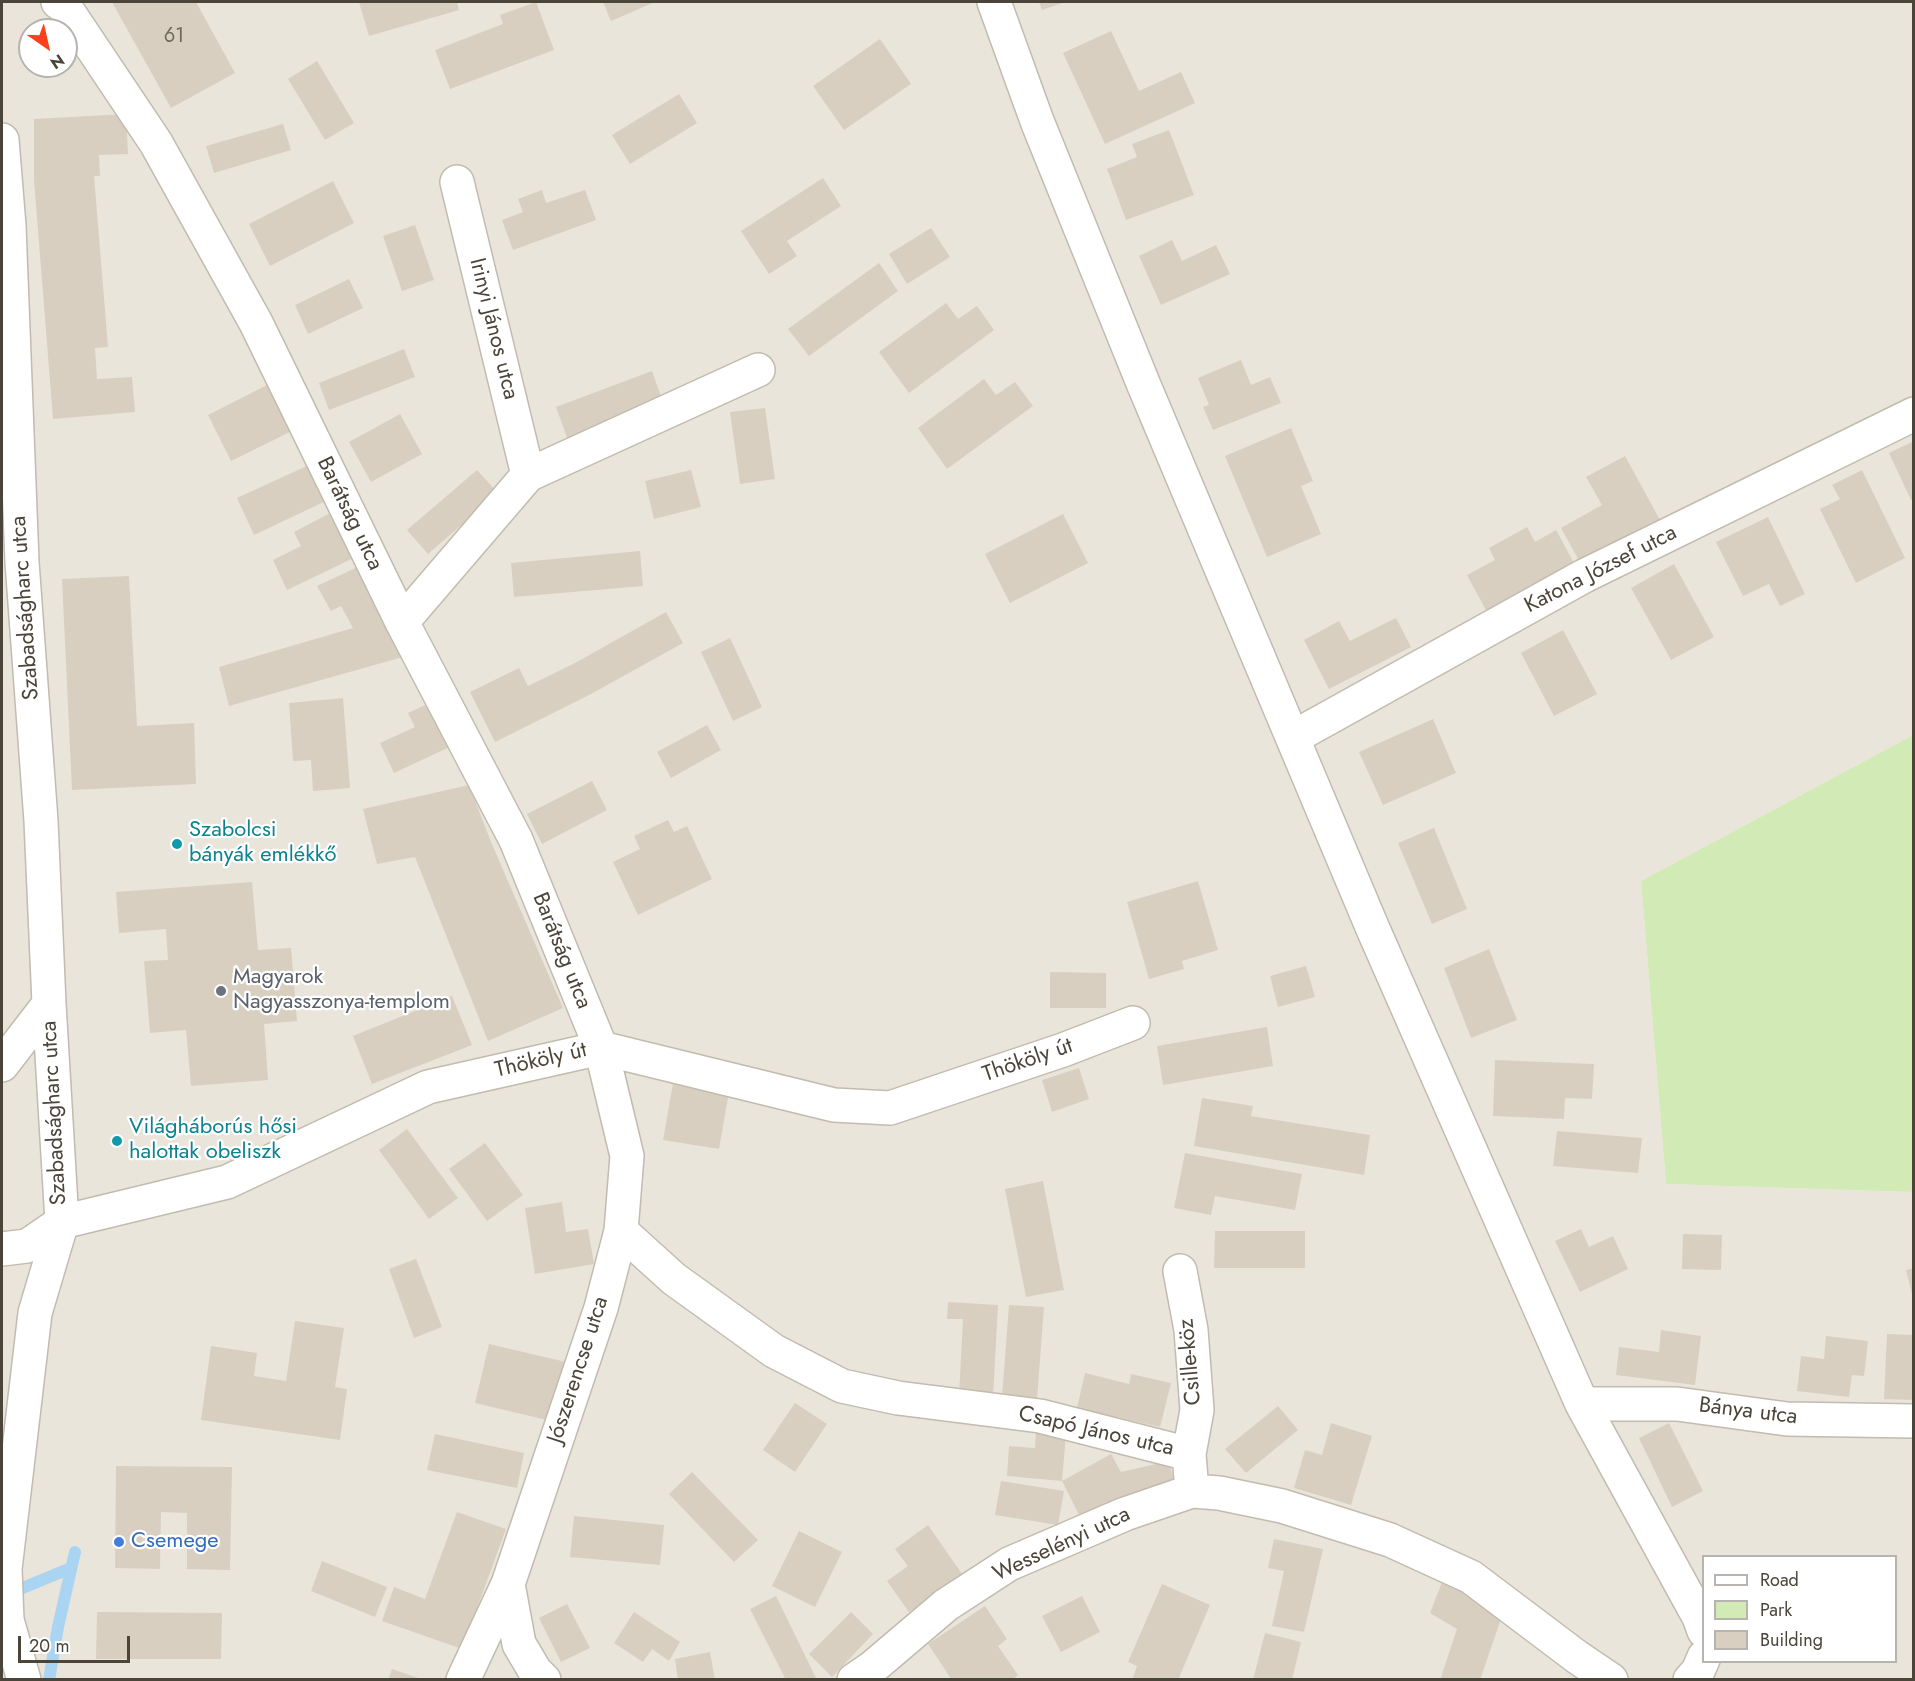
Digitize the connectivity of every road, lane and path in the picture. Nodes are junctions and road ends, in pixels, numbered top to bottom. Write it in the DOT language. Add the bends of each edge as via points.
graph roads {
  1 [pos="58,2"];
  2 [pos="994,2"];
  3 [pos="2,141"];
  4 [pos="457,182"];
  5 [pos="758,370"];
  6 [pos="1914,414"];
  7 [pos="528,475"];
  8 [pos="402,622"];
  9 [pos="1294,737"];
  10 [pos="49,1004"];
  11 [pos="1133,1023"];
  12 [pos="601,1048"];
  13 [pos="2,1065"];
  14 [pos="62,1222"];
  15 [pos="621,1231"];
  16 [pos="2,1249"];
  17 [pos="1180,1270"];
  18 [pos="1582,1404"];
  19 [pos="1914,1421"];
  20 [pos="1189,1454"];
  21 [pos="1192,1491"];
  22 [pos="508,1584"];
  23 [pos="4,1620"];
  24 [pos="1701,1624"];
  25 [pos="1702,1662"];
  26 [pos="24,1680"];
  27 [pos="463,1680"];
  28 [pos="544,1680"];
  29 [pos="854,1680"];
  30 [pos="1611,1680"];
  31 [pos="1690,1680"];
  1 -- 8 [label="street, Barátság utca" via="156,143 256,323"];
  2 -- 9 [label="street" via="1037,121 1143,383"];
  3 -- 10 [label="street, Szabadságharc utca"];
  4 -- 7 [label="street, Irinyi János utca"];
  5 -- 7 [label="street"];
  6 -- 9 [label="street, Katona József utca" via="1584,576"];
  7 -- 8 [label="street"];
  8 -- 12 [label="street, Barátság utca" via="516,840"];
  9 -- 18 [label="street" via="1373,929"];
  10 -- 13 [label="street, Szabadságharc utca"];
  10 -- 14 [label="street, Szabadságharc utca"];
  11 -- 12 [label="street, Thököly út" via="890,1108 834,1105"];
  12 -- 14 [label="street, Thököly út" via="429,1087 226,1182"];
  12 -- 15 [label="street, Jószerencse utca" via="627,1156"];
  14 -- 16 [label="street, Szabadságharc utca" via="27,1245"];
  14 -- 23 [label="street, Szabadságharc utca" via="35,1313 5,1569"];
  15 -- 20 [label="street, Csapó János utca" via="674,1279 774,1351 842,1386 898,1398 1040,1416"];
  15 -- 22 [label="street, Jószerencse utca" via="601,1308"];
  17 -- 20 [label="street, Csille-köz" via="1191,1330 1197,1410"];
  18 -- 19 [label="street, Bánya utca" via="1677,1404 1787,1419"];
  18 -- 24 [label="street"];
  20 -- 21 [label="street, Csapó János utca"];
  21 -- 29 [label="street, Wesselényi utca" via="1125,1514 1009,1564 946,1605"];
  21 -- 30 [label="street" via="1282,1506 1400,1545 1471,1577"];
  22 -- 27 [label="street, Jószerencse utca"];
  22 -- 28 [label="street" via="519,1644"];
  23 -- 26 [label="street, Szabadságharc utca"];
  25 -- 31 [label="street"];
}
